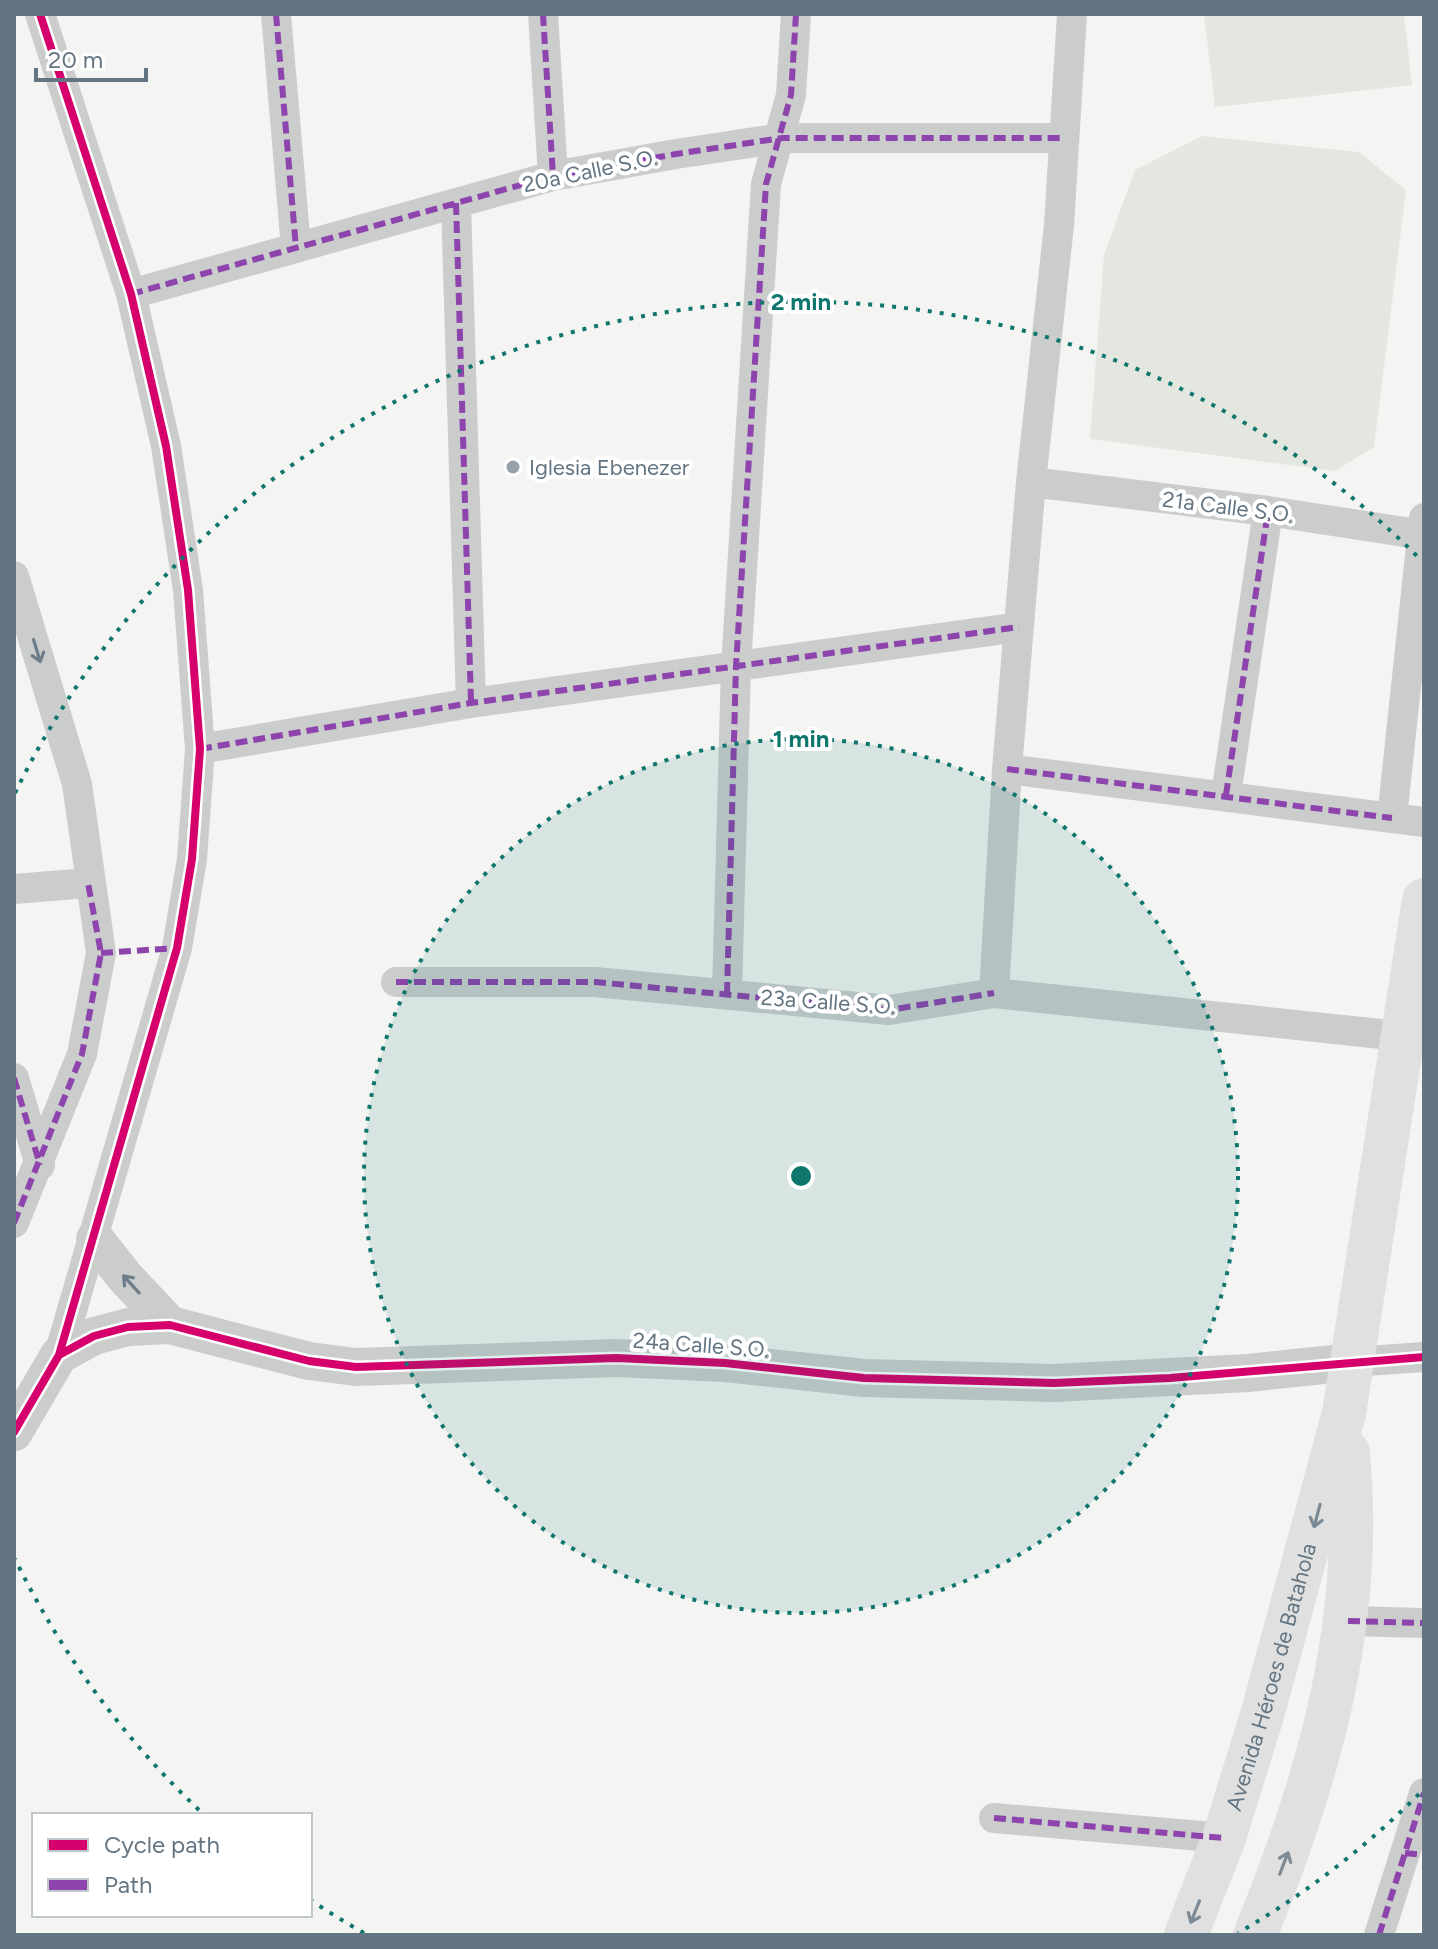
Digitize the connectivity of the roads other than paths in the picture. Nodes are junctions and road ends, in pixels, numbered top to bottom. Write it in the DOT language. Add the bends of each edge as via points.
graph roads {
  1 [pos="40,14"];
  2 [pos="276,14"];
  3 [pos="543,14"];
  4 [pos="796,14"];
  5 [pos="1072,14"];
  6 [pos="782,138"];
  7 [pos="1063,138"];
  8 [pos="553,176"];
  9 [pos="456,203"];
  10 [pos="296,248"];
  11 [pos="131,294"];
  12 [pos="1031,482"];
  13 [pos="1268,511"];
  14 [pos="1423,529"];
  15 [pos="14,576"];
  16 [pos="1019,627"];
  17 [pos="736,666"];
  18 [pos="471,703"];
  19 [pos="200,749"];
  20 [pos="1007,769"];
  21 [pos="1226,795"];
  22 [pos="1392,818"];
  23 [pos="1424,822"];
  24 [pos="88,883"];
  25 [pos="14,889"];
  26 [pos="1424,900"];
  27 [pos="396,982"];
  28 [pos="994,993"];
  29 [pos="727,994"];
  30 [pos="1411,1013"];
  31 [pos="14,1078"];
  32 [pos="40,1165"];
  33 [pos="14,1223"];
  34 [pos="95,1239"];
  35 [pos="170,1325"];
  36 [pos="59,1355"];
  37 [pos="1424,1357"];
  38 [pos="1352,1362"];
  39 [pos="1344,1413"];
  40 [pos="16,1421"];
  41 [pos="1348,1621"];
  42 [pos="1424,1623"];
  43 [pos="1424,1793"];
  44 [pos="994,1818"];
  45 [pos="1224,1838"];
  46 [pos="1414,1854"];
  47 [pos="1186,1935"];
  48 [pos="1255,1935"];
  49 [pos="1379,1935"];
  1 -- 11 [label="street"];
  2 -- 10 [label="street"];
  3 -- 8 [label="street"];
  4 -- 6 [label="street" via="791,95"];
  5 -- 7 [label="street"];
  6 -- 7 [label="street, 20a Calle S.O."];
  6 -- 8 [label="street, 20a Calle S.O."];
  6 -- 17 [label="street" via="766,184"];
  7 -- 12 [label="street" via="1059,225"];
  8 -- 9 [label="street, 20a Calle S.O."];
  9 -- 10 [label="street, 20a Calle S.O."];
  9 -- 18 [label="street"];
  10 -- 11 [label="street, 20a Calle S.O."];
  11 -- 19 [label="street" via="168,460 188,590"];
  12 -- 13 [label="street, 21a Calle S.O."];
  12 -- 16 [label="street"];
  13 -- 14 [label="street, 21a Calle S.O."];
  13 -- 21 [label="street"];
  14 -- 22 [label="street"];
  15 -- 24 [label="street, one-way" via="77,784"];
  16 -- 17 [label="street"];
  16 -- 20 [label="street"];
  17 -- 18 [label="street"];
  17 -- 29 [label="street"];
  18 -- 19 [label="street"];
  19 -- 34 [label="street" via="192,859 177,948"];
  20 -- 21 [label="street"];
  20 -- 28 [label="street"];
  21 -- 22 [label="street"];
  22 -- 23 [label="street"];
  24 -- 25 [label="street"];
  24 -- 32 [label="street" via="101,953 82,1054"];
  26 -- 30 [label="main road, Avenida Héroes de Batahola"];
  27 -- 29 [label="street, 23a Calle S.O." via="595,982"];
  28 -- 29 [label="street, 23a Calle S.O." via="889,1010"];
  28 -- 30 [label="street, 23a Calle S.O."];
  30 -- 38 [label="main road, Avenida Héroes de Batahola"];
  31 -- 32 [label="street"];
  32 -- 33 [label="street"];
  35 -- 34 [label="street, one-way"];
  34 -- 36 [label="street"];
  35 -- 36 [label="street, 24a Calle S.O." via="128,1327 94,1336"];
  35 -- 38 [label="street, 24a Calle S.O." via="309,1361 356,1367 616,1358 864,1378 1054,1383"];
  36 -- 40 [label="street"];
  37 -- 38 [label="street"];
  38 -- 39 [label="main road, Avenida Héroes de Batahola"];
  39 -- 41 [label="main road, Avenida Héroes de Batahola" via="1351,1482"];
  39 -- 45 [label="main road, Avenida Héroes de Batahola, one-way" via="1293,1610"];
  41 -- 42 [label="street"];
  48 -- 41 [label="main road, Avenida Héroes de Batahola, one-way" via="1287,1857 1323,1740"];
  43 -- 46 [label="street"];
  44 -- 45 [label="street"];
  45 -- 47 [label="main road, Avenida Héroes de Batahola, one-way"];
  46 -- 49 [label="street"];
}
